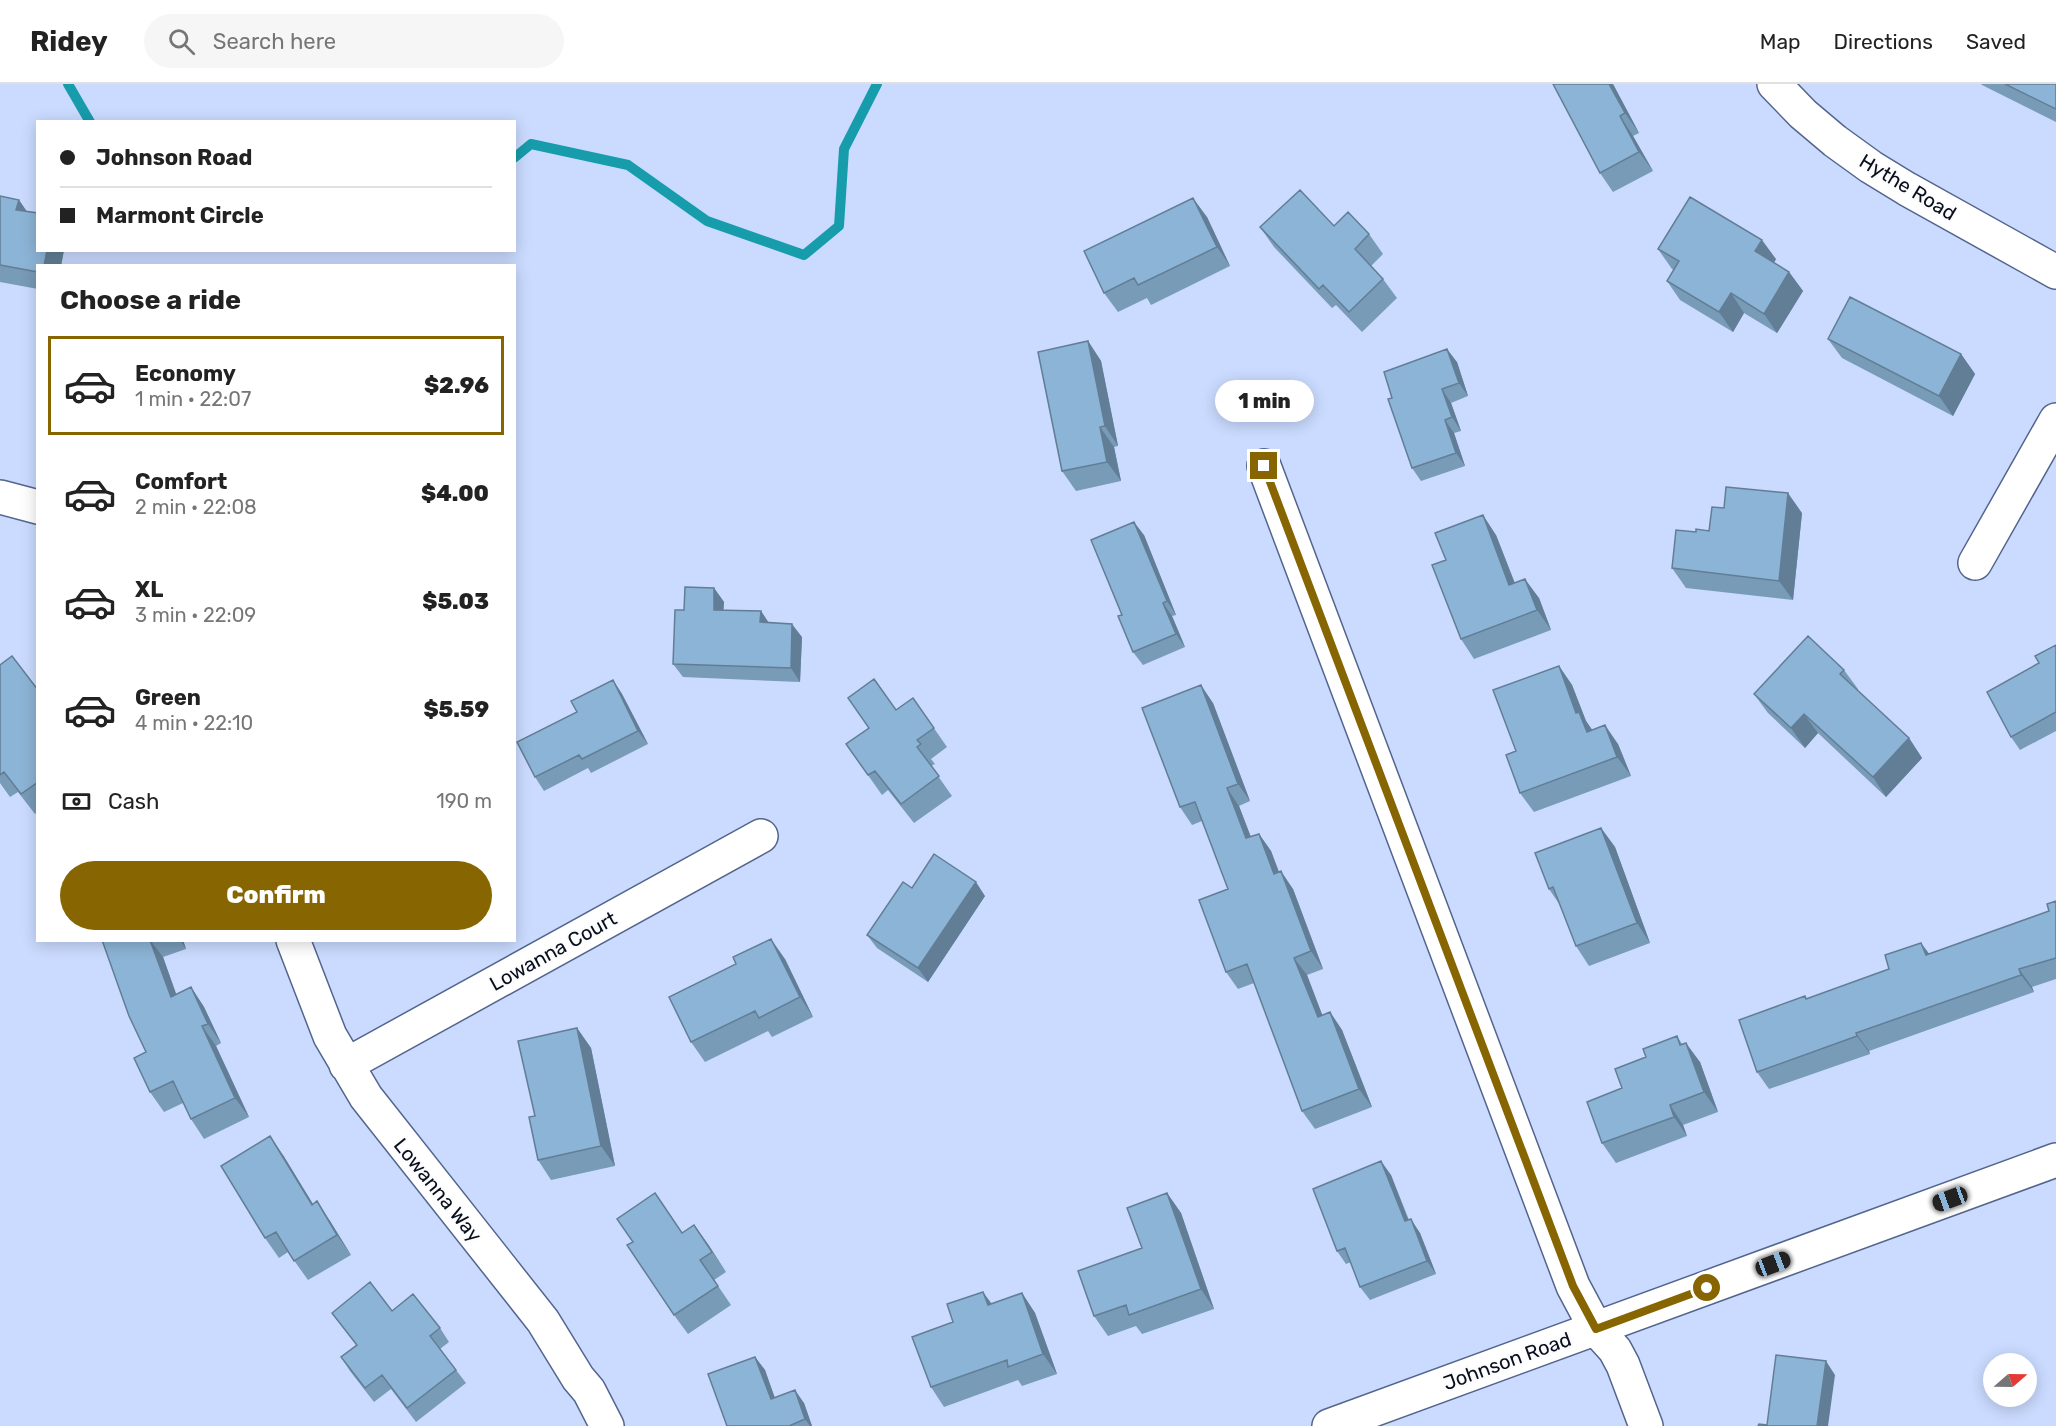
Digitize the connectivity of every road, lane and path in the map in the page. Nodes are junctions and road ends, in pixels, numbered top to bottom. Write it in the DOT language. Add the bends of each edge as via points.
graph roads {
  1 [pos="1774,84"];
  2 [pos="2056,272"];
  3 [pos="2056,420"];
  4 [pos="1264,466"];
  5 [pos="0,497"];
  6 [pos="36,506"];
  7 [pos="1975,563"];
  8 [pos="760,836"];
  9 [pos="293,942"];
  10 [pos="346,1065"];
  11 [pos="2056,1160"];
  12 [pos="1596,1329"];
  13 [pos="607,1426"];
  14 [pos="1329,1426"];
  15 [pos="1646,1426"];
  1 -- 2 [label="street, Hythe Road" via="1803,114 1871,167"];
  3 -- 7 [label="street"];
  4 -- 12 [label="street" via="1573,1286"];
  5 -- 6 [label="street"];
  8 -- 10 [label="street, Lowanna Court"];
  9 -- 10 [label="street, Lowanna Way" via="330,1036"];
  10 -- 13 [label="street, Lowanna Way" via="383,1120 543,1321"];
  11 -- 12 [label="street, Johnson Road"];
  12 -- 14 [label="street, Johnson Road"];
  12 -- 15 [label="street" via="1623,1365"];
}
